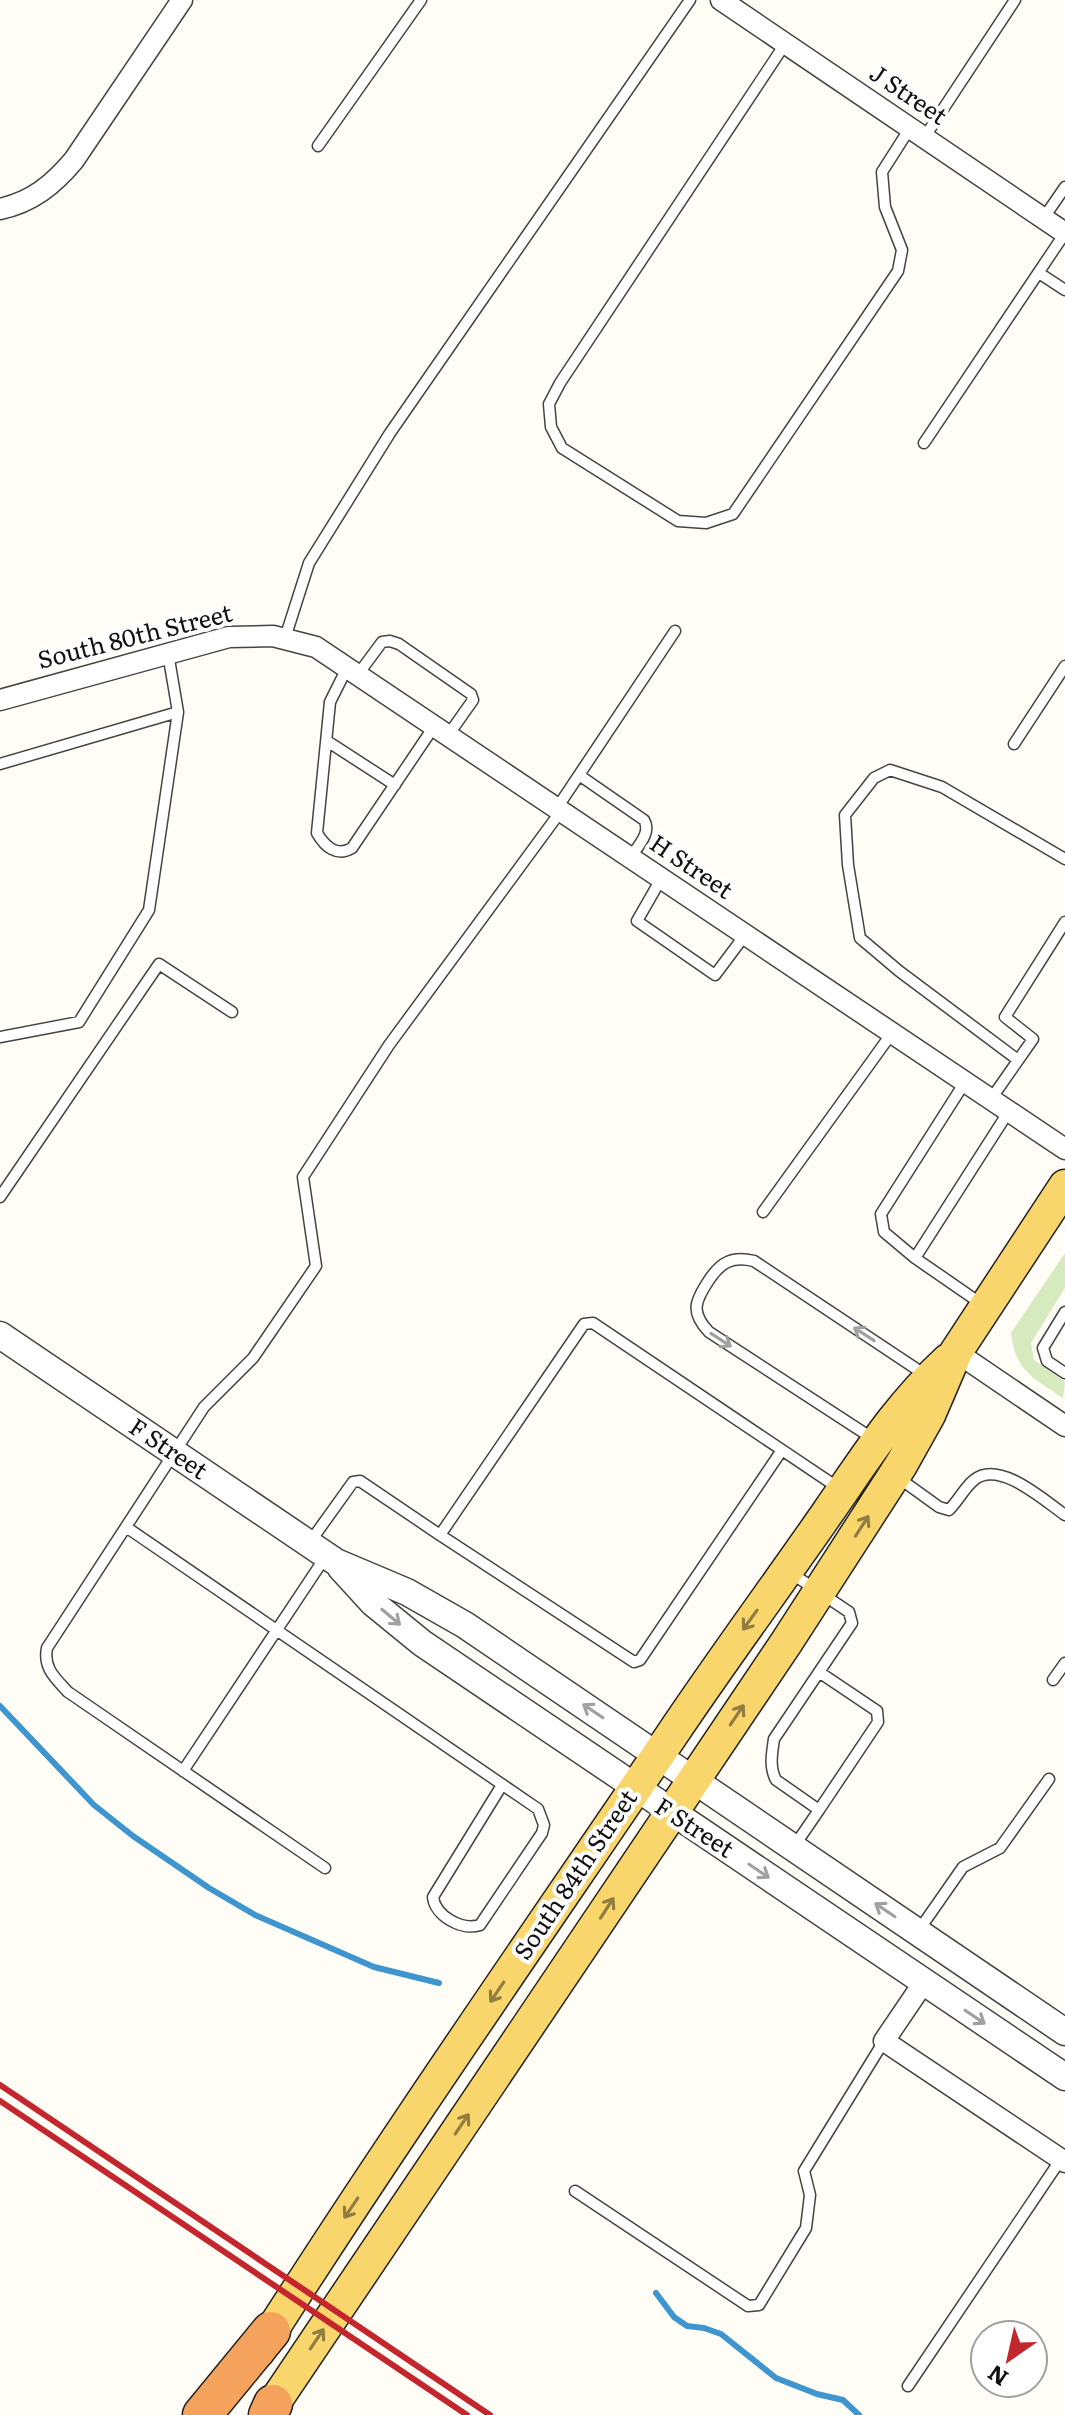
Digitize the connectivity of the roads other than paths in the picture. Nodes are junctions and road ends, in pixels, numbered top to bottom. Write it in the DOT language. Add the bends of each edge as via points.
graph roads {
  1 [pos="182,0"];
  2 [pos="421,0"];
  3 [pos="690,0"];
  4 [pos="721,0"];
  5 [pos="1015,0"];
  6 [pos="785,44"];
  7 [pos="917,133"];
  8 [pos="318,146"];
  9 [pos="1065,187"];
  10 [pos="0,209"];
  11 [pos="1043,219"];
  12 [pos="1065,233"];
  13 [pos="1039,273"];
  14 [pos="1065,290"];
  15 [pos="924,443"];
  16 [pos="675,631"];
  17 [pos="285,638"];
  18 [pos="168,653"];
  19 [pos="1065,666"];
  20 [pos="354,670"];
  21 [pos="0,700"];
  22 [pos="178,712"];
  23 [pos="442,729"];
  24 [pos="327,741"];
  25 [pos="1014,744"];
  26 [pos="0,764"];
  27 [pos="579,775"];
  28 [pos="395,785"];
  29 [pos="559,810"];
  30 [pos="630,858"];
  31 [pos="1065,859"];
  32 [pos="661,879"];
  33 [pos="1065,922"];
  34 [pos="745,935"];
  35 [pos="232,1012"];
  36 [pos="892,1033"];
  37 [pos="0,1037"];
  38 [pos="1018,1060"];
  39 [pos="965,1082"];
  40 [pos="991,1099"];
  41 [pos="1009,1111"];
  42 [pos="1065,1149"];
  43 [pos="1065,1186"];
  44 [pos="0,1197"];
  45 [pos="763,1212"];
  46 [pos="915,1258"];
  47 [pos="985,1307"];
  48 [pos="1065,1312"];
  49 [pos="0,1335"];
  50 [pos="956,1352"];
  51 [pos="1065,1373"];
  52 [pos="929,1377"];
  53 [pos="1065,1426"];
  54 [pos="875,1440"];
  55 [pos="782,1450"];
  56 [pos="174,1453"];
  57 [pos="895,1475"];
  58 [pos="842,1490"];
  59 [pos="1065,1515"];
  60 [pos="126,1527"];
  61 [pos="440,1535"];
  62 [pos="323,1554"];
  63 [pos="786,1570"];
  64 [pos="820,1592"];
  65 [pos="277,1632"];
  66 [pos="1065,1663"];
  67 [pos="819,1672"];
  68 [pos="1053,1680"];
  69 [pos="658,1755"];
  70 [pos="183,1771"];
  71 [pos="1049,1779"];
  72 [pos="693,1780"];
  73 [pos="502,1785"];
  74 [pos="634,1789"];
  75 [pos="819,1810"];
  76 [pos="671,1813"];
  77 [pos="793,1848"];
  78 [pos="325,1868"];
  79 [pos="918,1932"];
  80 [pos="924,1982"];
  81 [pos="1065,2032"];
  82 [pos="884,2041"];
  83 [pos="1065,2077"];
  84 [pos="1063,2160"];
  85 [pos="575,2191"];
  86 [pos="271,2331"];
  87 [pos="908,2386"];
  88 [pos="269,2411"];
  89 [pos="202,2415"];
  90 [pos="219,2415"];
  1 -- 10 [label="street" via="66,170 41,193"];
  2 -- 8 [label="lane"];
  3 -- 17 [label="lane" via="390,433 309,563"];
  4 -- 6 [label="street, J Street"];
  5 -- 7 [label="lane"];
  6 -- 7 [label="street, J Street"];
  6 -- 7 [label="lane" via="560,383 549,404 551,427 562,448 678,521 706,523 733,514 898,271 902,250 885,207 882,172"];
  7 -- 11 [label="street, J Street"];
  9 -- 11 [label="lane"];
  11 -- 12 [label="street, J Street"];
  12 -- 13 [label="lane"];
  13 -- 14 [label="lane"];
  13 -- 15 [label="lane"];
  16 -- 27 [label="lane"];
  17 -- 18 [label="street, South 80th Street" via="229,637"];
  17 -- 20 [label="street, H Street" via="316,647"];
  18 -- 21 [label="street, South 80th Street"];
  18 -- 22 [label="lane"];
  19 -- 25 [label="lane"];
  20 -- 23 [label="street, H Street"];
  20 -- 23 [label="lane" via="382,642 399,644 471,694 473,700"];
  20 -- 24 [label="lane" via="330,702"];
  22 -- 26 [label="lane"];
  22 -- 37 [label="lane" via="149,910 79,1022"];
  23 -- 28 [label="lane"];
  23 -- 29 [label="street, H Street"];
  24 -- 28 [label="lane"];
  24 -- 28 [label="lane" via="317,833 334,851 352,848"];
  27 -- 29 [label="lane"];
  27 -- 30 [label="lane" via="644,820 647,831"];
  29 -- 30 [label="street, H Street"];
  29 -- 56 [label="lane" via="389,1045 303,1177 316,1266 253,1358 204,1407"];
  30 -- 32 [label="street, H Street"];
  31 -- 38 [label="lane" via="942,787 890,770 874,778 845,815 860,938"];
  32 -- 34 [label="street, H Street"];
  32 -- 34 [label="lane" via="637,921 715,975"];
  33 -- 38 [label="lane" via="1005,1017 1033,1039"];
  34 -- 36 [label="street, H Street"];
  35 -- 44 [label="lane" via="159,964"];
  36 -- 39 [label="street, H Street"];
  36 -- 45 [label="lane"];
  38 -- 40 [label="lane"];
  39 -- 40 [label="street, H Street"];
  39 -- 46 [label="lane" via="881,1214 884,1232"];
  40 -- 41 [label="street, H Street"];
  41 -- 42 [label="street, H Street"];
  41 -- 46 [label="lane"];
  43 -- 47 [label="main road, South 84th Street"];
  46 -- 47 [label="lane"];
  47 -- 50 [label="main road, South 84th Street"];
  48 -- 51 [label="lane" via="1043,1348 1047,1361"];
  49 -- 56 [label="street, F Street"];
  50 -- 52 [label="main road, South 84th Street"];
  50 -- 53 [label="street"];
  50 -- 57 [label="main road, South 84th Street"];
  52 -- 54 [label="main road, South 84th Street"];
  52 -- 54 [label="lane, one-way" via="754,1261 729,1260 717,1268 697,1297 697,1316 709,1332"];
  54 -- 58 [label="main road, South 84th Street"];
  55 -- 58 [label="lane"];
  55 -- 61 [label="lane" via="634,1662"];
  55 -- 61 [label="lane" via="593,1323 584,1324"];
  56 -- 60 [label="lane"];
  56 -- 62 [label="street, F Street"];
  57 -- 59 [label="lane" via="949,1510 975,1479 998,1474"];
  64 -- 57 [label="main road, South 84th Street, one-way"];
  58 -- 63 [label="main road, South 84th Street"];
  60 -- 65 [label="lane"];
  60 -- 70 [label="lane" via="47,1648 47,1665 68,1692"];
  61 -- 62 [label="lane" via="360,1481 353,1482"];
  62 -- 65 [label="lane"];
  69 -- 62 [label="street, F Street, one-way" via="465,1625"];
  62 -- 74 [label="street, F Street, one-way" via="422,1643"];
  63 -- 64 [label="lane"];
  63 -- 69 [label="main road, South 84th Street, one-way"];
  64 -- 67 [label="lane" via="849,1612 852,1623"];
  72 -- 64 [label="main road, South 84th Street, one-way"];
  65 -- 70 [label="lane"];
  65 -- 73 [label="lane"];
  66 -- 68 [label="lane"];
  67 -- 75 [label="lane" via="774,1739 771,1755 776,1780"];
  67 -- 75 [label="lane" via="877,1711 878,1722"];
  69 -- 72 [label="street, F Street"];
  69 -- 74 [label="main road, South 84th Street"];
  70 -- 78 [label="lane"];
  71 -- 79 [label="lane" via="1000,1848 963,1867"];
  72 -- 76 [label="main road, South 84th Street"];
  72 -- 77 [label="street, F Street"];
  73 -- 73 [label="lane" via="538,1809 542,1833 486,1918 475,1927 462,1926 438,1910 433,1897"];
  74 -- 76 [label="street, F Street"];
  74 -- 86 [label="main road, South 84th Street, one-way"];
  75 -- 77 [label="lane"];
  76 -- 80 [label="street, F Street, one-way"];
  88 -- 76 [label="main road, South 84th Street, one-way"];
  79 -- 77 [label="street, F Street, one-way"];
  79 -- 81 [label="street, F Street"];
  80 -- 82 [label="street"];
  80 -- 83 [label="street, F Street, one-way"];
  82 -- 84 [label="street"];
  82 -- 85 [label="lane" via="804,2171 810,2195 806,2228 759,2305 748,2306"];
  84 -- 87 [label="lane"];
  86 -- 89 [label="highway"];
  86 -- 90 [label="main road, South 84th Street"];
}
